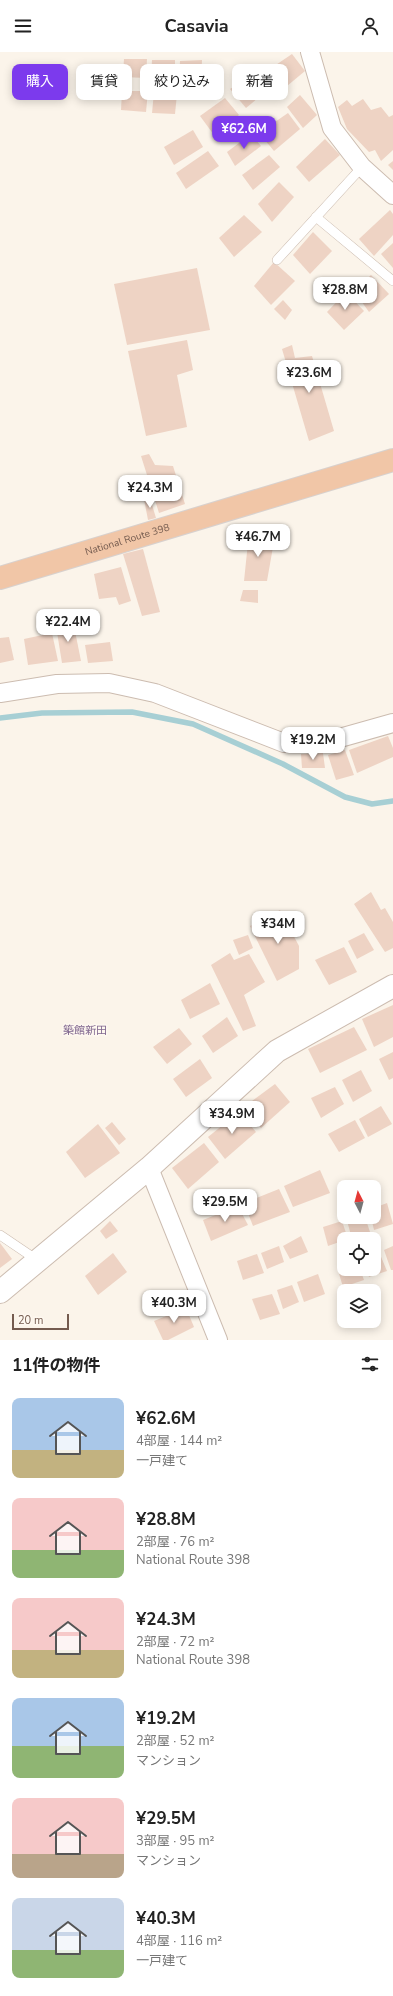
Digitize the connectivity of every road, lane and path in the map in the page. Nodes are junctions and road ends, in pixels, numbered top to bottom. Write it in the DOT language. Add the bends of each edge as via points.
graph roads {
  1 [pos="311,52"];
  2 [pos="362,167"];
  3 [pos="393,195"];
  4 [pos="316,217"];
  5 [pos="277,260"];
  6 [pos="393,281"];
  7 [pos="393,460"];
  8 [pos="0,578"];
  9 [pos="0,693"];
  10 [pos="393,723"];
  11 [pos="393,986"];
  12 [pos="150,1168"];
  13 [pos="0,1235"];
  14 [pos="38,1260"];
  15 [pos="0,1292"];
  16 [pos="218,1340"];
  1 -- 2 [label="street" via="332,128"];
  2 -- 3 [label="street"];
  2 -- 4 [label="lane"];
  4 -- 5 [label="lane"];
  4 -- 6 [label="lane"];
  7 -- 8 [label="highway, National Route 398"];
  9 -- 10 [label="street" via="57,684 109,684 155,693 284,743 322,743"];
  11 -- 12 [label="street" via="277,1051"];
  12 -- 14 [label="street"];
  12 -- 16 [label="street"];
  13 -- 14 [label="lane"];
  14 -- 15 [label="street"];
}
